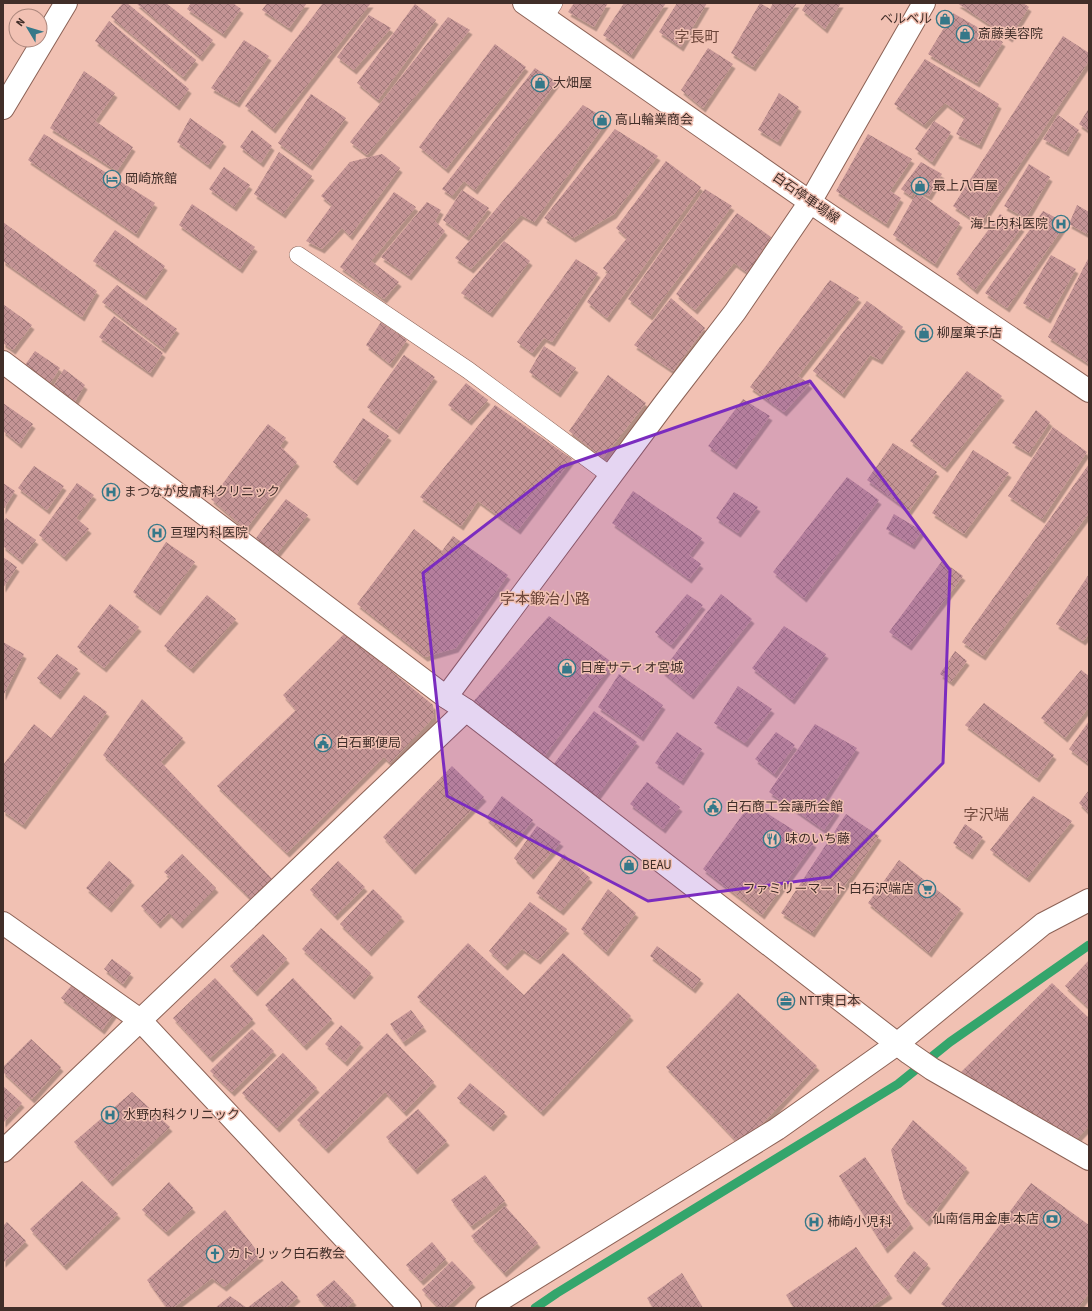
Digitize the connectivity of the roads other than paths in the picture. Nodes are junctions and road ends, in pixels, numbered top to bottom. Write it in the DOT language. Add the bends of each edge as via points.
graph roads {
  1 [pos="66,3"];
  2 [pos="524,3"];
  3 [pos="924,3"];
  4 [pos="549,10"];
  5 [pos="3,108"];
  6 [pos="810,202"];
  7 [pos="298,255"];
  8 [pos="3,362"];
  9 [pos="1089,391"];
  10 [pos="612,476"];
  11 [pos="446,697"];
  12 [pos="466,710"];
  13 [pos="1089,900"];
  14 [pos="3,923"];
  15 [pos="140,1020"];
  16 [pos="903,1049"];
  17 [pos="3,1151"];
  18 [pos="1089,1159"];
  19 [pos="410,1308"];
  20 [pos="487,1308"];
  1 -- 5 [label="main road"];
  2 -- 4 [label="main road, 白石停車場線"];
  3 -- 6 [label="main road"];
  4 -- 6 [label="main road, 白石停車場線"];
  6 -- 9 [label="main road, 白石停車場線"];
  6 -- 10 [label="main road" via="735,312"];
  7 -- 10 [label="lane" via="468,370"];
  8 -- 11 [label="main road"];
  10 -- 11 [label="main road"];
  11 -- 12 [label="main road"];
  12 -- 15 [label="main road"];
  12 -- 16 [label="main road"];
  13 -- 16 [label="main road" via="1043,924"];
  14 -- 15 [label="main road"];
  15 -- 17 [label="main road"];
  15 -- 19 [label="main road"];
  16 -- 18 [label="main road"];
  16 -- 20 [label="main road"];
}
